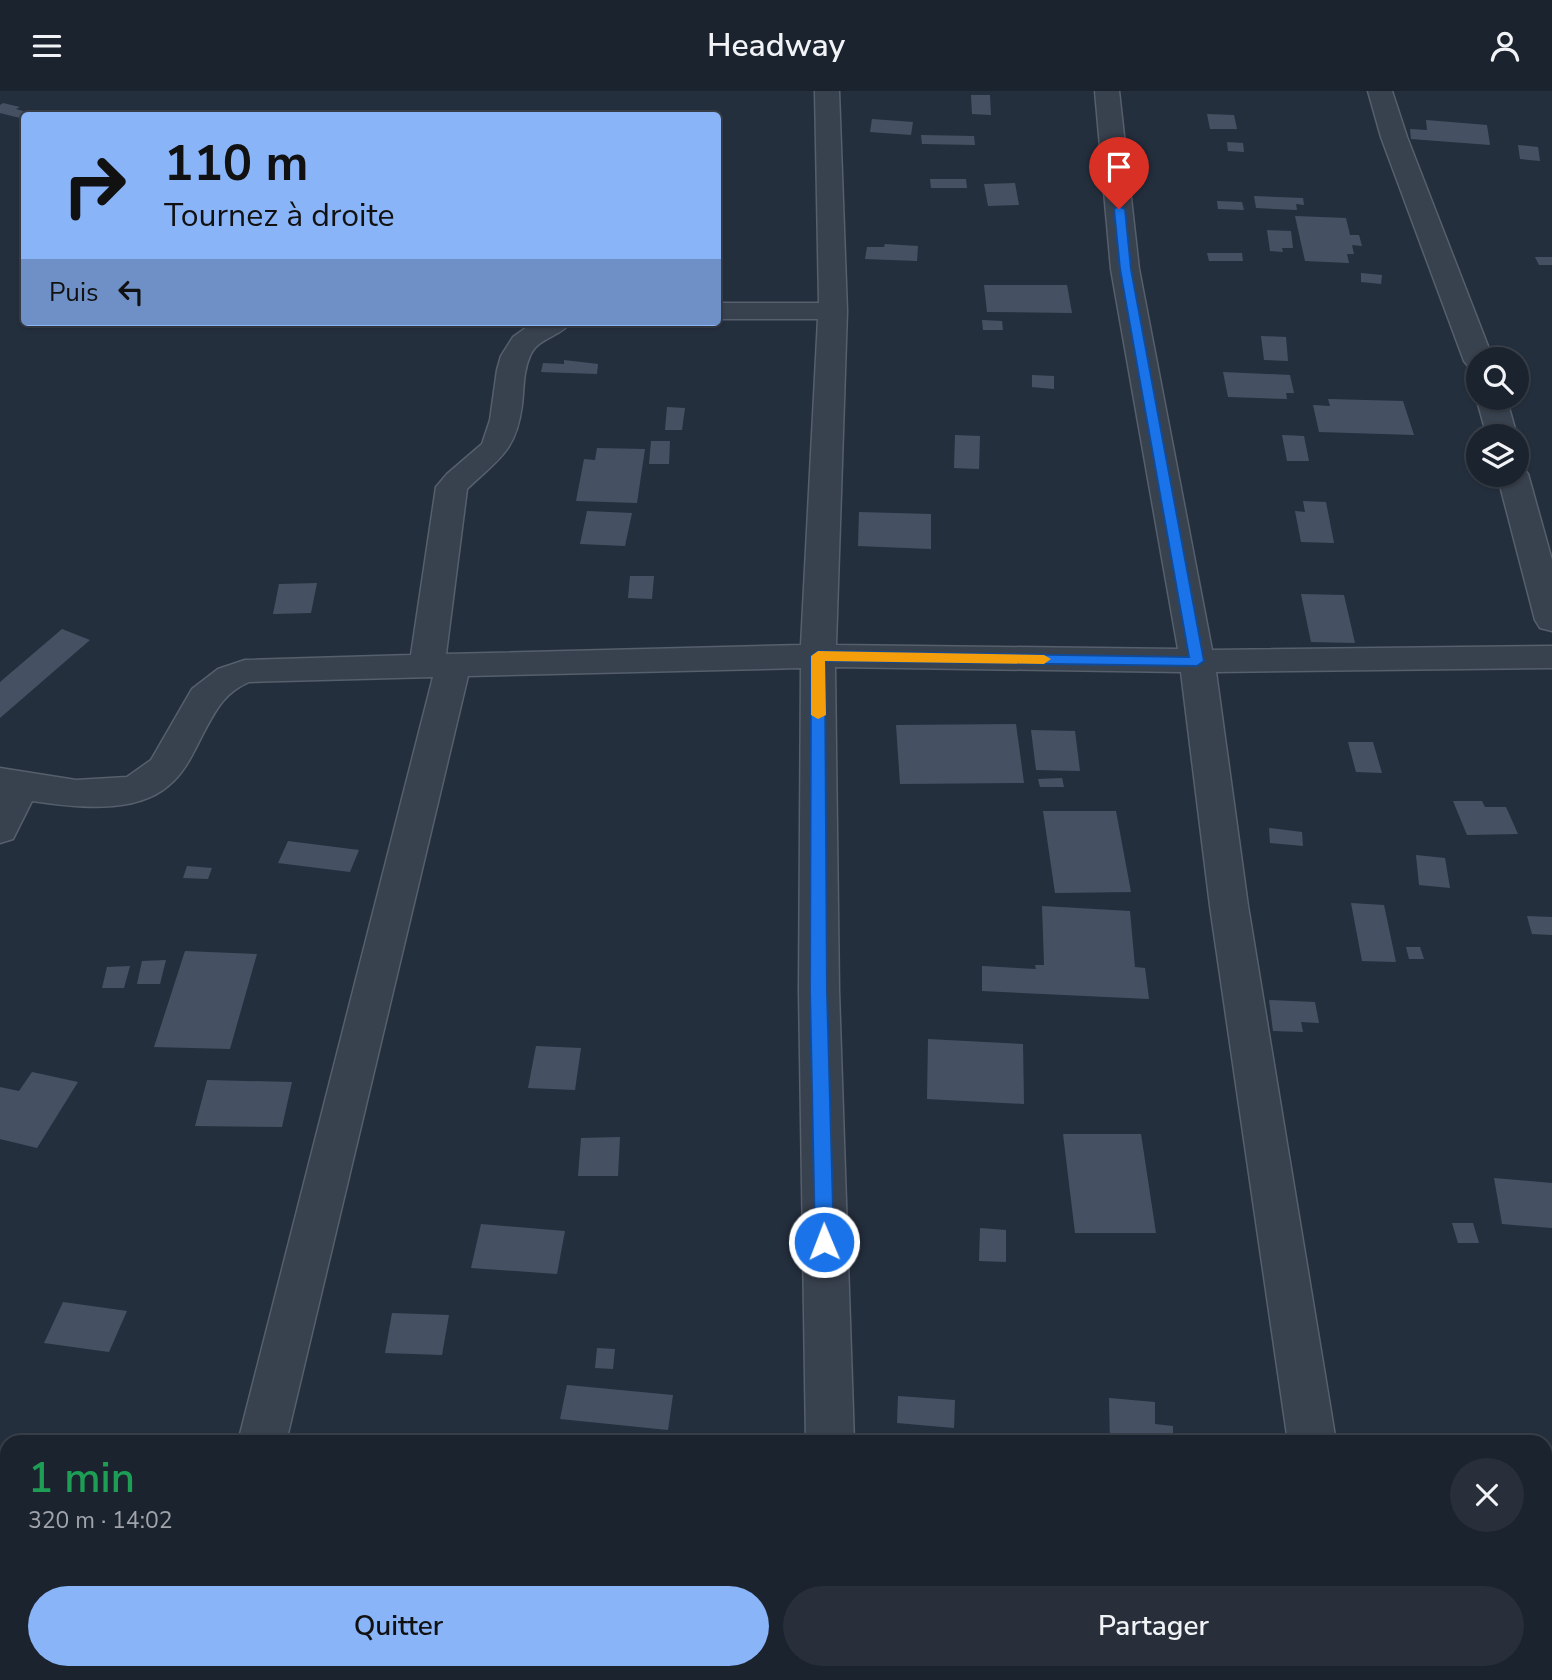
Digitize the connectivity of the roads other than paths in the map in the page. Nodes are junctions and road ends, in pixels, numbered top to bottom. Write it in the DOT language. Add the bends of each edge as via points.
graph roads {
  1 [pos="827,91"];
  2 [pos="1107,91"];
  3 [pos="1380,91"];
  4 [pos="721,311"];
  5 [pos="833,311"];
  6 [pos="546,326"];
  7 [pos="1473,347"];
  8 [pos="1516,487"];
  9 [pos="1552,620"];
  10 [pos="818,656"];
  11 [pos="1552,657"];
  12 [pos="1197,661"];
  13 [pos="441,664"];
  14 [pos="10,784"];
  15 [pos="0,830"];
  16 [pos="264,1435"];
  17 [pos="830,1435"];
  18 [pos="1310,1435"];
  1 -- 5 [label="street"];
  2 -- 12 [label="street" via="1125,269"];
  3 -- 7 [label="street"];
  4 -- 5 [label="street"];
  5 -- 10 [label="street"];
  6 -- 13 [label="street" via="526,338 515,353 500,437 492,453 452,487"];
  8 -- 9 [label="street"];
  10 -- 12 [label="street"];
  10 -- 13 [label="street"];
  10 -- 17 [label="street" via="819,991"];
  11 -- 12 [label="street"];
  12 -- 18 [label="street" via="1228,906"];
  13 -- 14 [label="street" via="245,671 223,679 209,692 163,771 149,783 103,792 58,792"];
  13 -- 16 [label="street"];
  14 -- 15 [label="street"];
}
